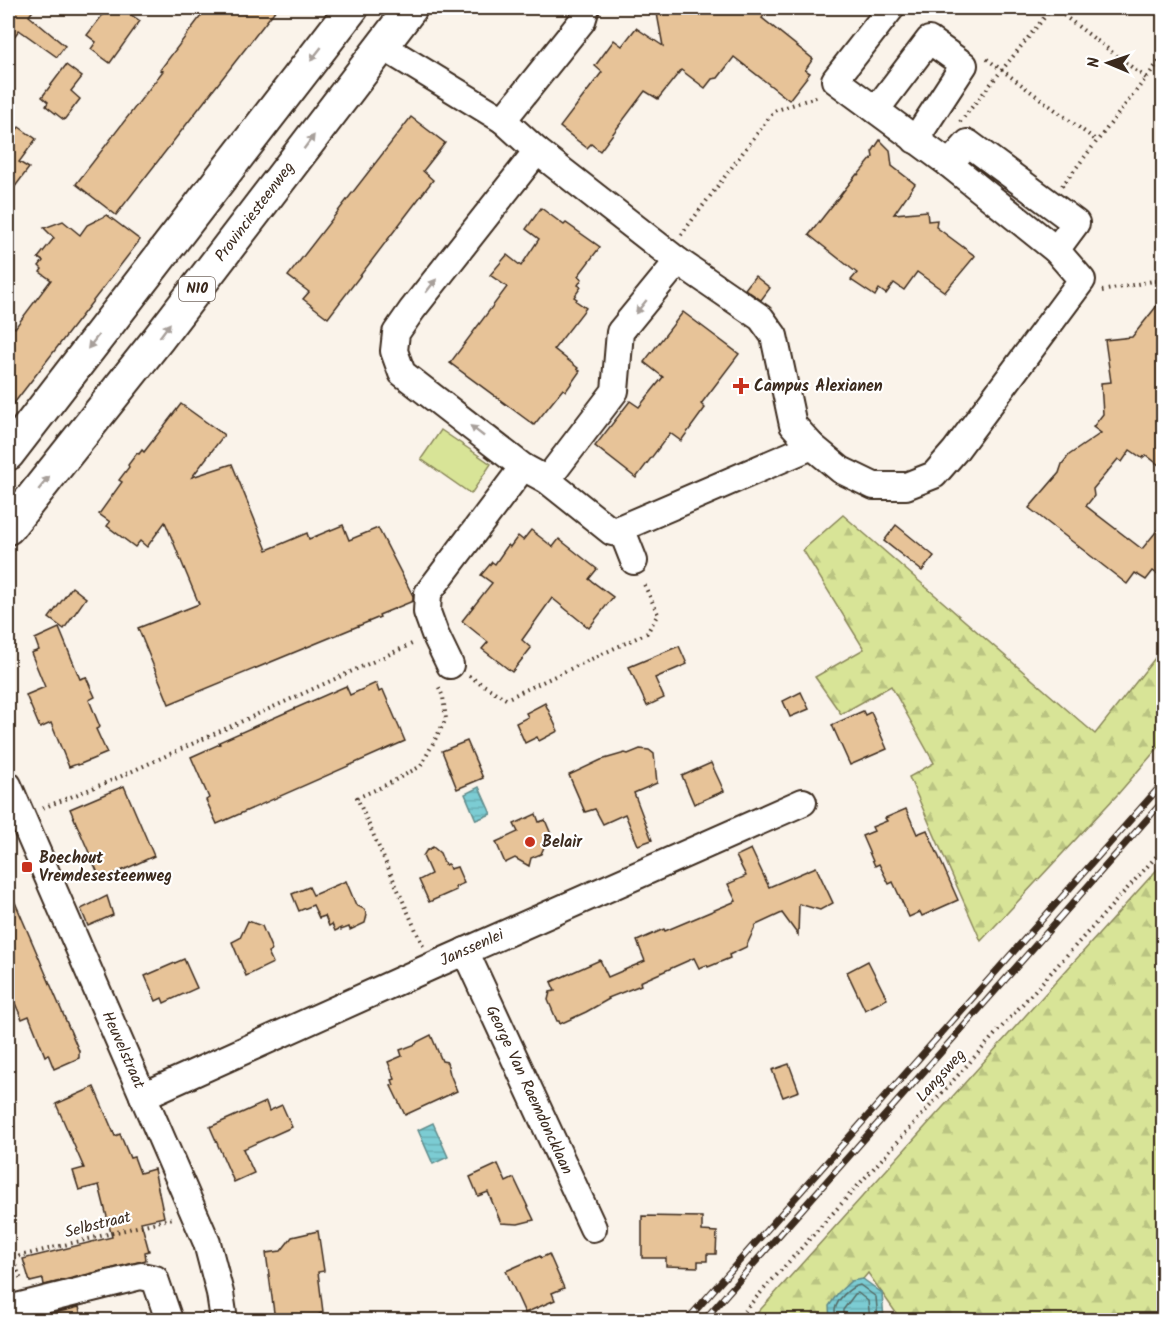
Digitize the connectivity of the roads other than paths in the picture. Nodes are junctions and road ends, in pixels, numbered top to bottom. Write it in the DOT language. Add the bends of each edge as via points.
graph roads {
  1 [pos="352,8"];
  2 [pos="411,8"];
  3 [pos="586,8"];
  4 [pos="883,13"];
  5 [pos="382,46"];
  6 [pos="876,110"];
  7 [pos="503,120"];
  8 [pos="537,151"];
  9 [pos="933,152"];
  10 [pos="1056,250"];
  11 [pos="672,257"];
  12 [pos="812,446"];
  13 [pos="8,453"];
  14 [pos="523,467"];
  15 [pos="547,480"];
  16 [pos="8,528"];
  17 [pos="621,528"];
  18 [pos="634,561"];
  19 [pos="443,672"];
  20 [pos="8,785"];
  21 [pos="803,802"];
  22 [pos="465,951"];
  23 [pos="142,1096"];
  24 [pos="593,1228"];
  25 [pos="12,1308"];
  26 [pos="170,1320"];
  27 [pos="224,1320"];
  1 -- 13 [label="main road, one-way"];
  2 -- 5 [label="main road, Provinciesteenweg / N10"];
  3 -- 7 [label="street" via="582,21"];
  4 -- 6 [label="street" via="835,80"];
  5 -- 7 [label="street"];
  16 -- 5 [label="main road, Provinciesteenweg / N10, one-way"];
  6 -- 9 [label="street"];
  6 -- 9 [label="street" via="929,40 964,65"];
  7 -- 8 [label="street"];
  8 -- 11 [label="street"];
  14 -- 8 [label="street, one-way" via="402,374 394,351 396,333 412,310"];
  9 -- 10 [label="street"];
  9 -- 10 [label="street" via="968,143 1076,223"];
  10 -- 12 [label="street" via="1082,280 934,475 906,486 874,486 841,470"];
  11 -- 12 [label="street" via="762,318 774,336 793,425"];
  11 -- 15 [label="street, one-way" via="620,332 615,391"];
  12 -- 17 [label="street"];
  14 -- 15 [label="street"];
  14 -- 19 [label="street" via="428,593 427,612"];
  15 -- 17 [label="street" via="612,532"];
  17 -- 18 [label="street"];
  20 -- 23 [label="street, Heuvelstraat"];
  21 -- 22 [label="street, Janssenlei"];
  22 -- 23 [label="street, Janssenlei"];
  22 -- 24 [label="street, George Van Raemdoncklaan"];
  23 -- 27 [label="street, Heuvelstraat" via="207,1243"];
  25 -- 26 [label="street" via="141,1276 155,1279"];
}
